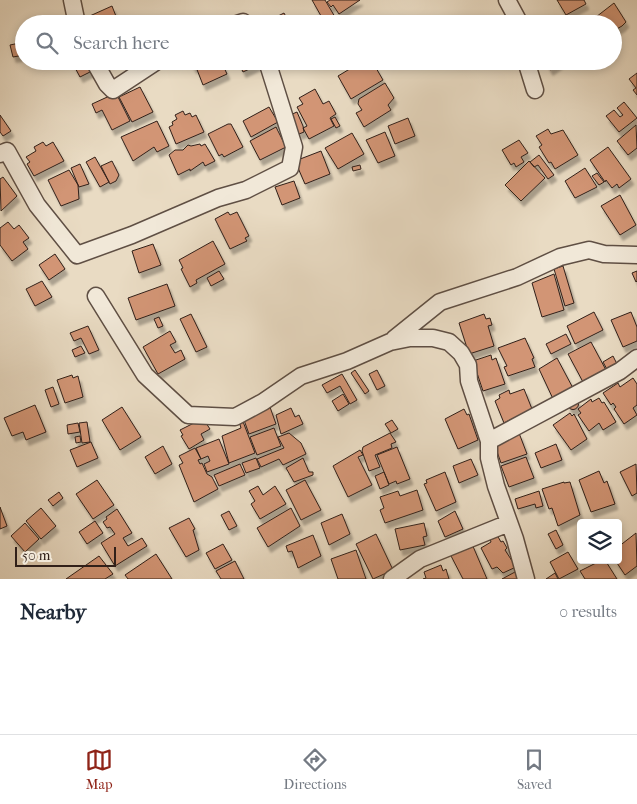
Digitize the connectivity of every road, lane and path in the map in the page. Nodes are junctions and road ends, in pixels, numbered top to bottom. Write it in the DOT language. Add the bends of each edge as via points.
graph roads {
  1 [pos="72,0"];
  2 [pos="507,0"];
  3 [pos="75,15"];
  4 [pos="515,15"];
  5 [pos="99,70"];
  6 [pos="143,70"];
  7 [pos="270,70"];
  8 [pos="529,70"];
  9 [pos="535,90"];
  10 [pos="0,154"];
  11 [pos="637,255"];
  12 [pos="96,296"];
  13 [pos="390,342"];
  14 [pos="637,358"];
  15 [pos="489,441"];
  16 [pos="509,523"];
  17 [pos="392,579"];
  18 [pos="526,579"];
  1 -- 3 [label="street"];
  2 -- 4 [label="street"];
  5 -- 6 [label="street" via="113,90"];
  7 -- 10 [label="street" via="294,148 290,168 246,190 218,198 77,255 37,205 7,151"];
  8 -- 9 [label="street"];
  11 -- 13 [label="street" via="589,250 560,257 516,277 440,302"];
  12 -- 13 [label="street" via="145,375 188,416 235,417 301,376"];
  13 -- 15 [label="street" via="433,338 449,342 461,353 468,366 469,381"];
  14 -- 15 [label="street" via="620,371"];
  15 -- 16 [label="street" via="489,458"];
  16 -- 17 [label="street" via="420,559"];
  16 -- 18 [label="street"];
}
